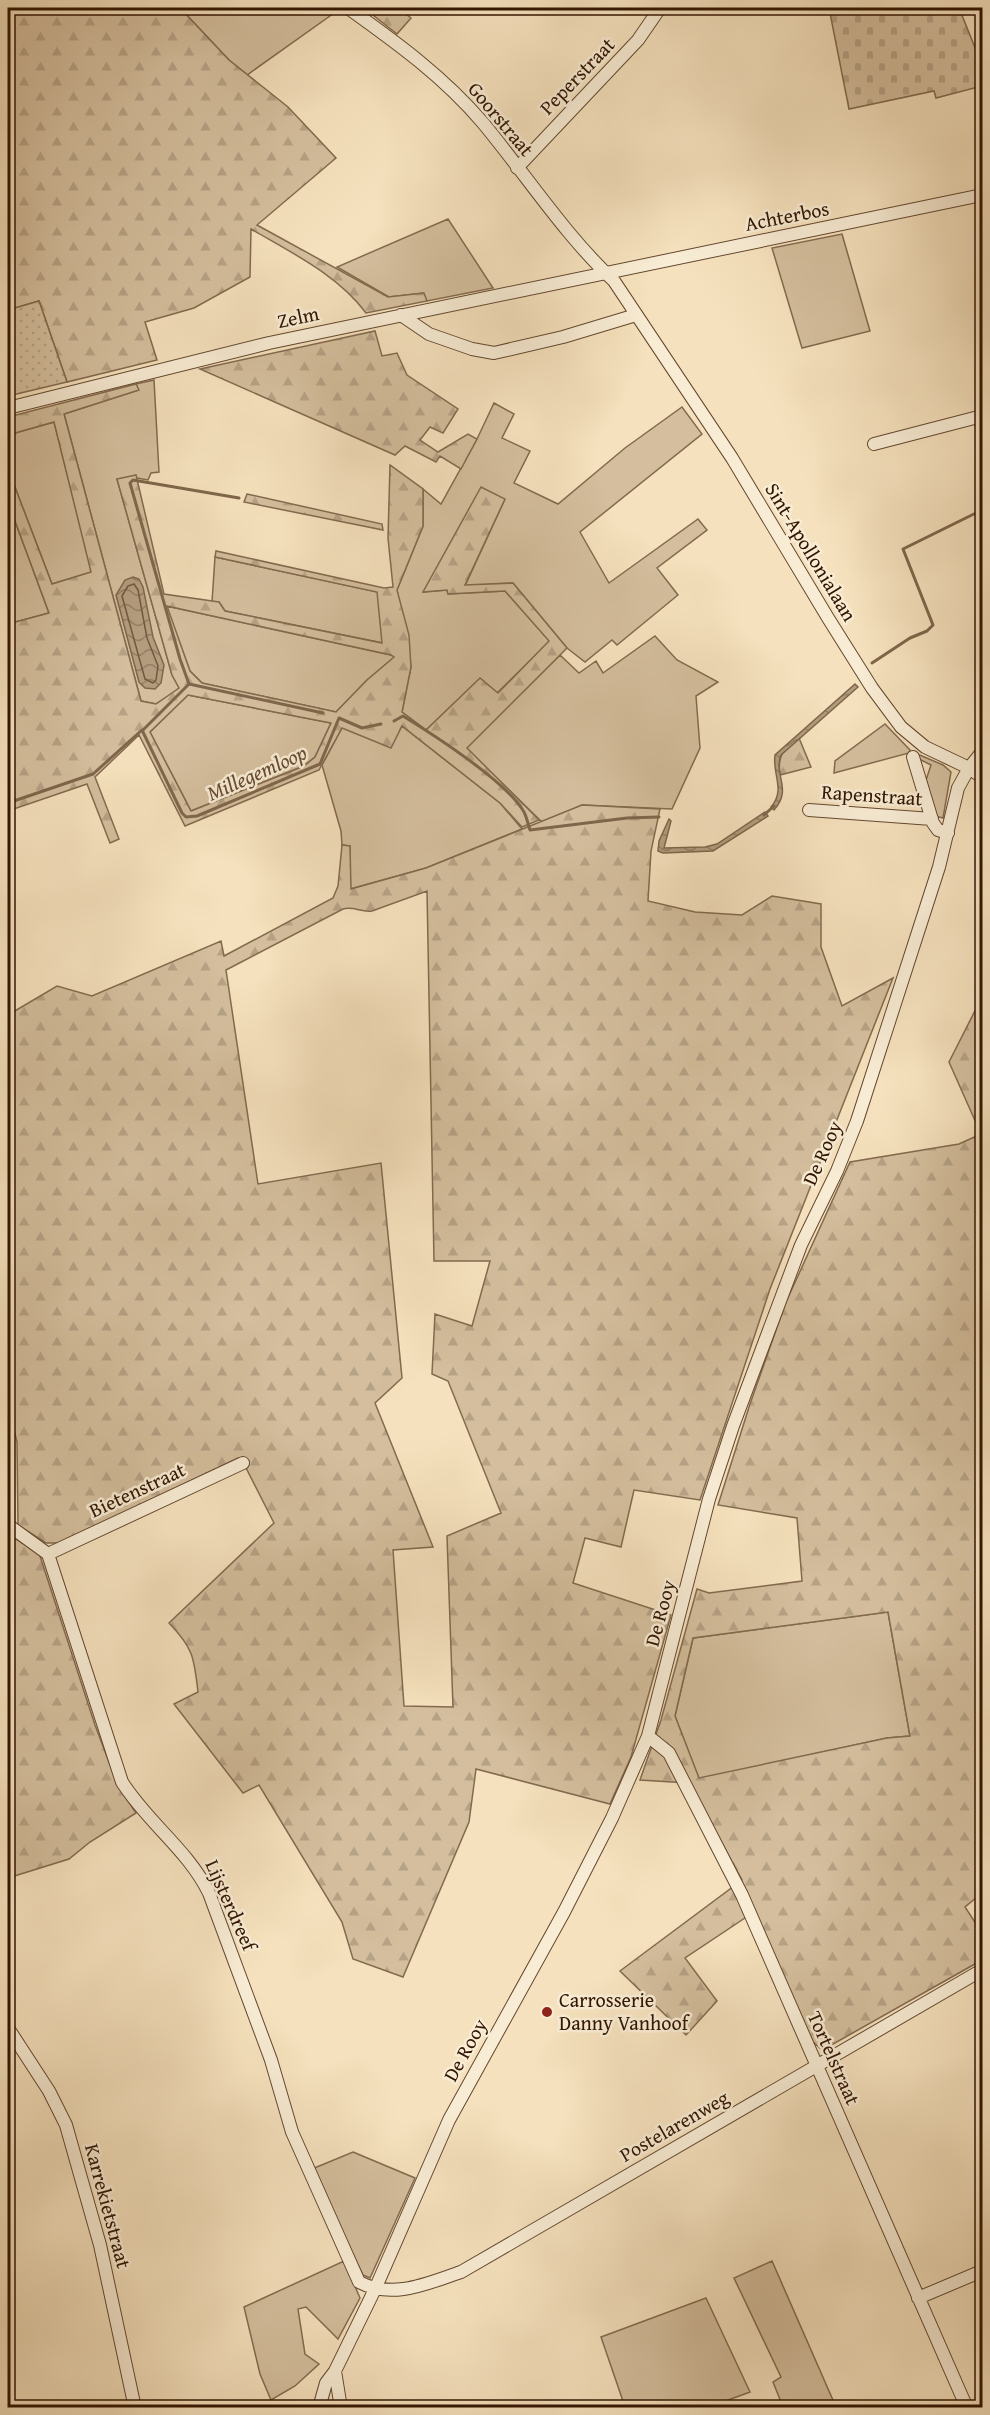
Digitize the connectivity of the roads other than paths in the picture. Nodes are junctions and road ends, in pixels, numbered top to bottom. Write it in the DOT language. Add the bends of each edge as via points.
graph roads {
  1 [pos="348,8"];
  2 [pos="660,8"];
  3 [pos="517,168"];
  4 [pos="982,195"];
  5 [pos="603,275"];
  6 [pos="401,315"];
  7 [pos="636,315"];
  8 [pos="8,408"];
  9 [pos="982,416"];
  10 [pos="874,444"];
  11 [pos="982,752"];
  12 [pos="913,757"];
  13 [pos="969,768"];
  14 [pos="982,777"];
  15 [pos="809,810"];
  16 [pos="932,819"];
  17 [pos="948,833"];
  18 [pos="243,1463"];
  19 [pos="8,1525"];
  20 [pos="48,1554"];
  21 [pos="648,1736"];
  22 [pos="982,1970"];
  23 [pos="8,2028"];
  24 [pos="816,2065"];
  25 [pos="982,2271"];
  26 [pos="376,2287"];
  27 [pos="918,2298"];
  28 [pos="335,2371"];
  29 [pos="135,2408"];
  30 [pos="319,2408"];
  31 [pos="341,2408"];
  32 [pos="968,2408"];
  1 -- 3 [label="street, Goorstraat" via="442,79"];
  2 -- 3 [label="street, Peperstraat" via="638,40"];
  3 -- 5 [label="street, Goorstraat"];
  4 -- 5 [label="street, Achterbos"];
  5 -- 6 [label="street, Zelm"];
  5 -- 7 [label="street, Sint-Apollonialaan" via="615,281"];
  6 -- 7 [label="street" via="429,334 494,353"];
  6 -- 8 [label="street, Zelm" via="248,348"];
  7 -- 13 [label="street, Sint-Apollonialaan" via="732,458 872,688 901,727 926,747"];
  9 -- 10 [label="street"];
  11 -- 13 [label="street, De Rooy"];
  12 -- 16 [label="street"];
  13 -- 14 [label="street, Sint-Apollonialaan"];
  13 -- 17 [label="street, De Rooy" via="958,788"];
  15 -- 16 [label="street, Rapenstraat"];
  16 -- 17 [label="street" via="938,830"];
  17 -- 21 [label="street, De Rooy" via="857,1121 797,1255 733,1426 709,1499"];
  18 -- 20 [label="street, Bietenstraat"];
  19 -- 20 [label="street"];
  20 -- 26 [label="street, Lijsterdreef" via="122,1782 144,1814 200,1874 267,2049 304,2161 359,2282"];
  21 -- 24 [label="street, Tortelstraat" via="669,1753 705,1821 742,1895"];
  21 -- 26 [label="street, De Rooy" via="596,1849 453,2113"];
  22 -- 24 [label="street, Postelarenweg"];
  23 -- 29 [label="street, Karrekietstraat" via="66,2125 100,2245"];
  24 -- 26 [label="street, Postelarenweg" via="461,2272 399,2290"];
  24 -- 27 [label="street, Tortelstraat"];
  25 -- 27 [label="street"];
  26 -- 28 [label="street, De Rooy"];
  27 -- 32 [label="street, Tortelstraat"];
  28 -- 30 [label="street, De Rooy" via="326,2383"];
  28 -- 31 [label="street"];
}
